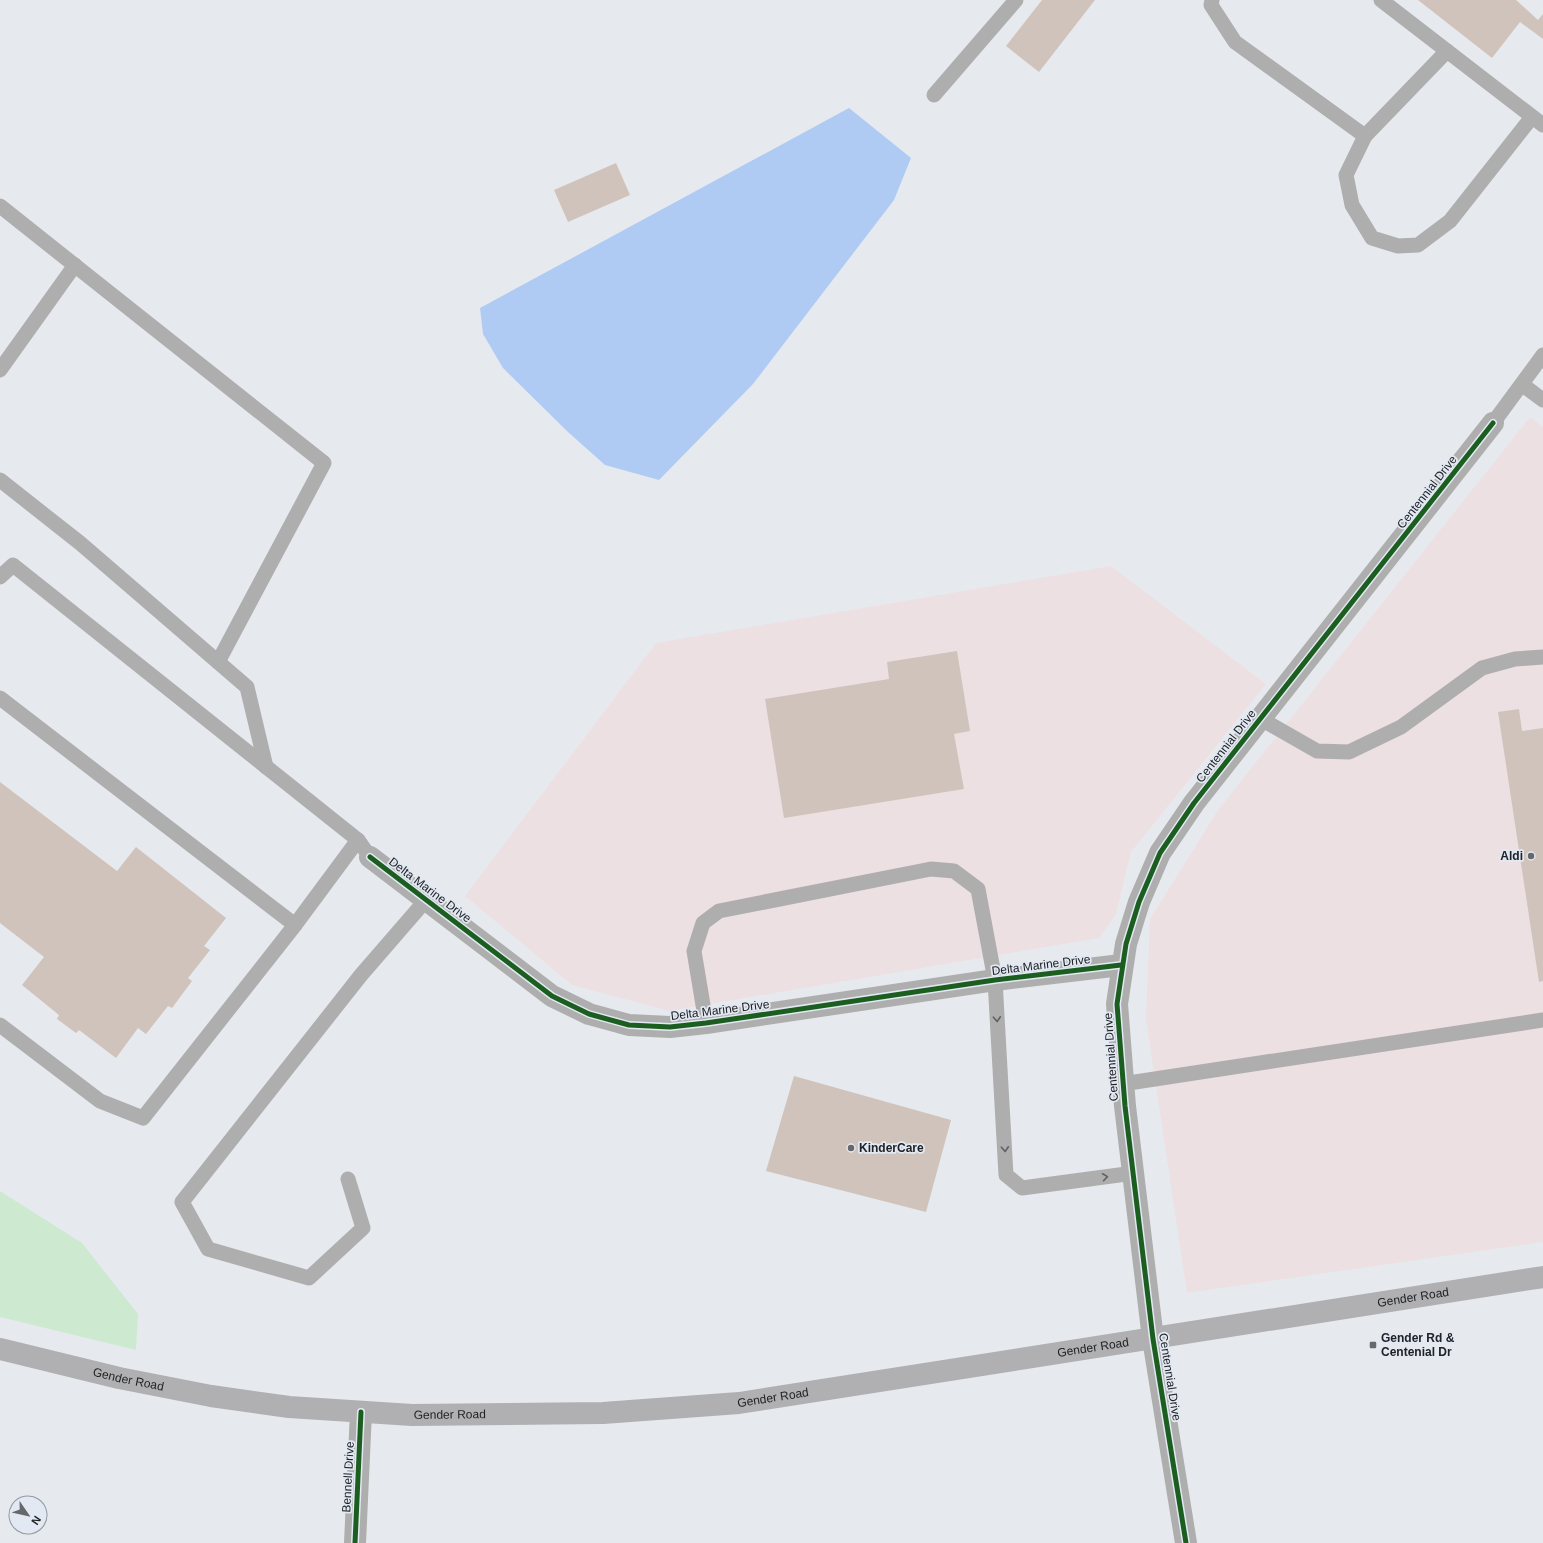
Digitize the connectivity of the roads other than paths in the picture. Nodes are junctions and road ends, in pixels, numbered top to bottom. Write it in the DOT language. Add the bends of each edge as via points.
graph roads {
  1 [pos="1016,0"];
  2 [pos="1212,0"];
  3 [pos="1381,0"];
  4 [pos="1447,51"];
  5 [pos="934,95"];
  6 [pos="1537,121"];
  7 [pos="1365,136"];
  8 [pos="0,206"];
  9 [pos="75,265"];
  10 [pos="1543,355"];
  11 [pos="0,370"];
  12 [pos="1523,385"];
  13 [pos="1543,400"];
  14 [pos="1493,423"];
  15 [pos="0,480"];
  16 [pos="0,577"];
  17 [pos="1543,657"];
  18 [pos="218,662"];
  19 [pos="0,698"];
  20 [pos="1261,719"];
  21 [pos="266,767"];
  22 [pos="364,849"];
  23 [pos="426,900"];
  24 [pos="295,925"];
  25 [pos="1121,966"];
  26 [pos="995,980"];
  27 [pos="1543,1020"];
  28 [pos="706,1023"];
  29 [pos="0,1025"];
  30 [pos="1122,1084"];
  31 [pos="1134,1173"];
  32 [pos="348,1179"];
  33 [pos="1543,1277"];
  34 [pos="1154,1339"];
  35 [pos="0,1349"];
  36 [pos="361,1412"];
  37 [pos="355,1543"];
  38 [pos="1186,1543"];
  1 -- 5 [label="lane"];
  2 -- 7 [label="lane" via="1210,5 1235,42"];
  3 -- 4 [label="lane"];
  4 -- 6 [label="lane"];
  4 -- 7 [label="lane"];
  6 -- 7 [label="lane" via="1450,221 1418,245 1398,246 1372,238 1352,205 1346,175"];
  8 -- 9 [label="lane"];
  9 -- 11 [label="lane"];
  9 -- 18 [label="lane" via="324,463"];
  10 -- 12 [label="lane"];
  12 -- 13 [label="lane"];
  12 -- 14 [label="lane"];
  14 -- 20 [label="street, Centennial Drive"];
  15 -- 18 [label="lane" via="80,543"];
  16 -- 21 [label="lane" via="13,565"];
  17 -- 20 [label="lane" via="1515,659 1482,668 1401,727 1349,752 1317,751"];
  18 -- 21 [label="lane" via="247,687"];
  19 -- 24 [label="lane"];
  20 -- 25 [label="street, Centennial Drive" via="1194,803 1160,853 1139,902"];
  21 -- 22 [label="lane"];
  22 -- 23 [label="street, Delta Marine Drive"];
  22 -- 24 [label="lane"];
  23 -- 28 [label="street, Delta Marine Drive" via="552,996 590,1014 629,1025 670,1027"];
  23 -- 32 [label="lane" via="361,975 182,1202 208,1250 309,1278 363,1228"];
  24 -- 29 [label="lane" via="144,1118 100,1101"];
  25 -- 26 [label="street, Delta Marine Drive"];
  25 -- 30 [label="street, Centennial Drive" via="1117,1004"];
  26 -- 28 [label="street, Delta Marine Drive"];
  26 -- 28 [label="lane" via="978,889 954,871 931,869 719,911 703,923 694,951"];
  26 -- 31 [label="lane, one-way" via="1006,1175 1022,1188"];
  27 -- 30 [label="lane"];
  30 -- 31 [label="street, Centennial Drive"];
  31 -- 34 [label="street, Centennial Drive"];
  33 -- 34 [label="main road, Gender Road"];
  34 -- 36 [label="main road, Gender Road" via="739,1403 603,1413 466,1416"];
  34 -- 38 [label="street, Centennial Drive"];
  35 -- 36 [label="main road, Gender Road" via="119,1378 211,1396 289,1407"];
  36 -- 37 [label="street, Bennell Drive"];
}
